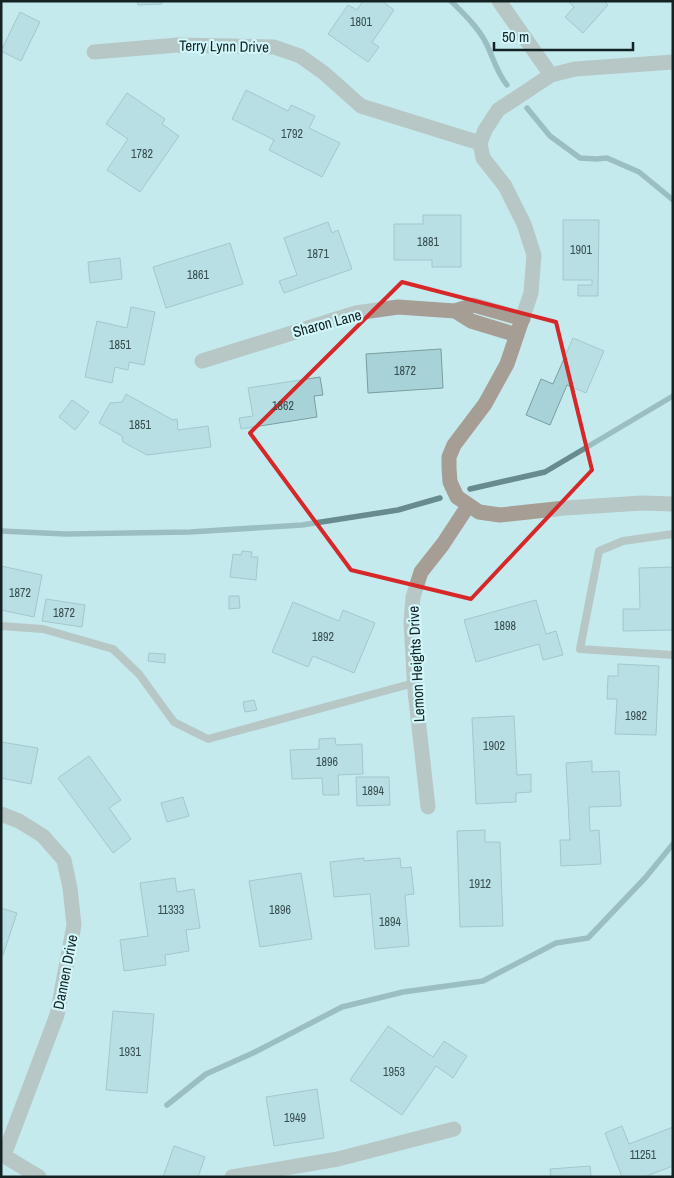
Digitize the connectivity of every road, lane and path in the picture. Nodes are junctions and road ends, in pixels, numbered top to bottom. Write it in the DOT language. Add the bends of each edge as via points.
graph roads {
  1 [pos="499,1"];
  2 [pos="94,52"];
  3 [pos="673,62"];
  4 [pos="551,75"];
  5 [pos="480,143"];
  6 [pos="455,311"];
  7 [pos="523,320"];
  8 [pos="517,335"];
  9 [pos="202,361"];
  10 [pos="673,504"];
  11 [pos="468,506"];
  12 [pos="673,534"];
  13 [pos="1,626"];
  14 [pos="673,655"];
  15 [pos="414,683"];
  16 [pos="428,808"];
  17 [pos="1,814"];
  18 [pos="454,1129"];
  19 [pos="3,1154"];
  20 [pos="39,1177"];
  21 [pos="232,1177"];
  1 -- 4 [label="street"];
  2 -- 5 [label="street, Terry Lynn Drive" via="178,45 274,47 300,56 361,106"];
  3 -- 4 [label="street"];
  4 -- 5 [label="street" via="498,110"];
  5 -- 7 [label="street" via="483,158 505,186 524,224 534,255 531,293"];
  6 -- 7 [label="street, Sharon Lane" via="474,305"];
  6 -- 8 [label="street, Sharon Lane" via="471,321"];
  6 -- 9 [label="street, Sharon Lane" via="398,306 356,313"];
  7 -- 8 [label="street"];
  8 -- 11 [label="street" via="489,396 454,445 450,457 450,482 457,497"];
  10 -- 11 [label="street" via="642,503 500,515 479,512"];
  11 -- 15 [label="street, Lemon Heights Drive" via="421,572 413,597"];
  12 -- 14 [label="lane" via="623,541 599,551 580,649"];
  13 -- 15 [label="lane" via="43,628 113,649 140,674 174,722 208,738"];
  15 -- 16 [label="street, Lemon Heights Drive"];
  17 -- 19 [label="street, Dannen Drive" via="43,836 64,860 74,925 57,1015"];
  18 -- 21 [label="street" via="338,1160"];
  19 -- 20 [label="street"];
}
